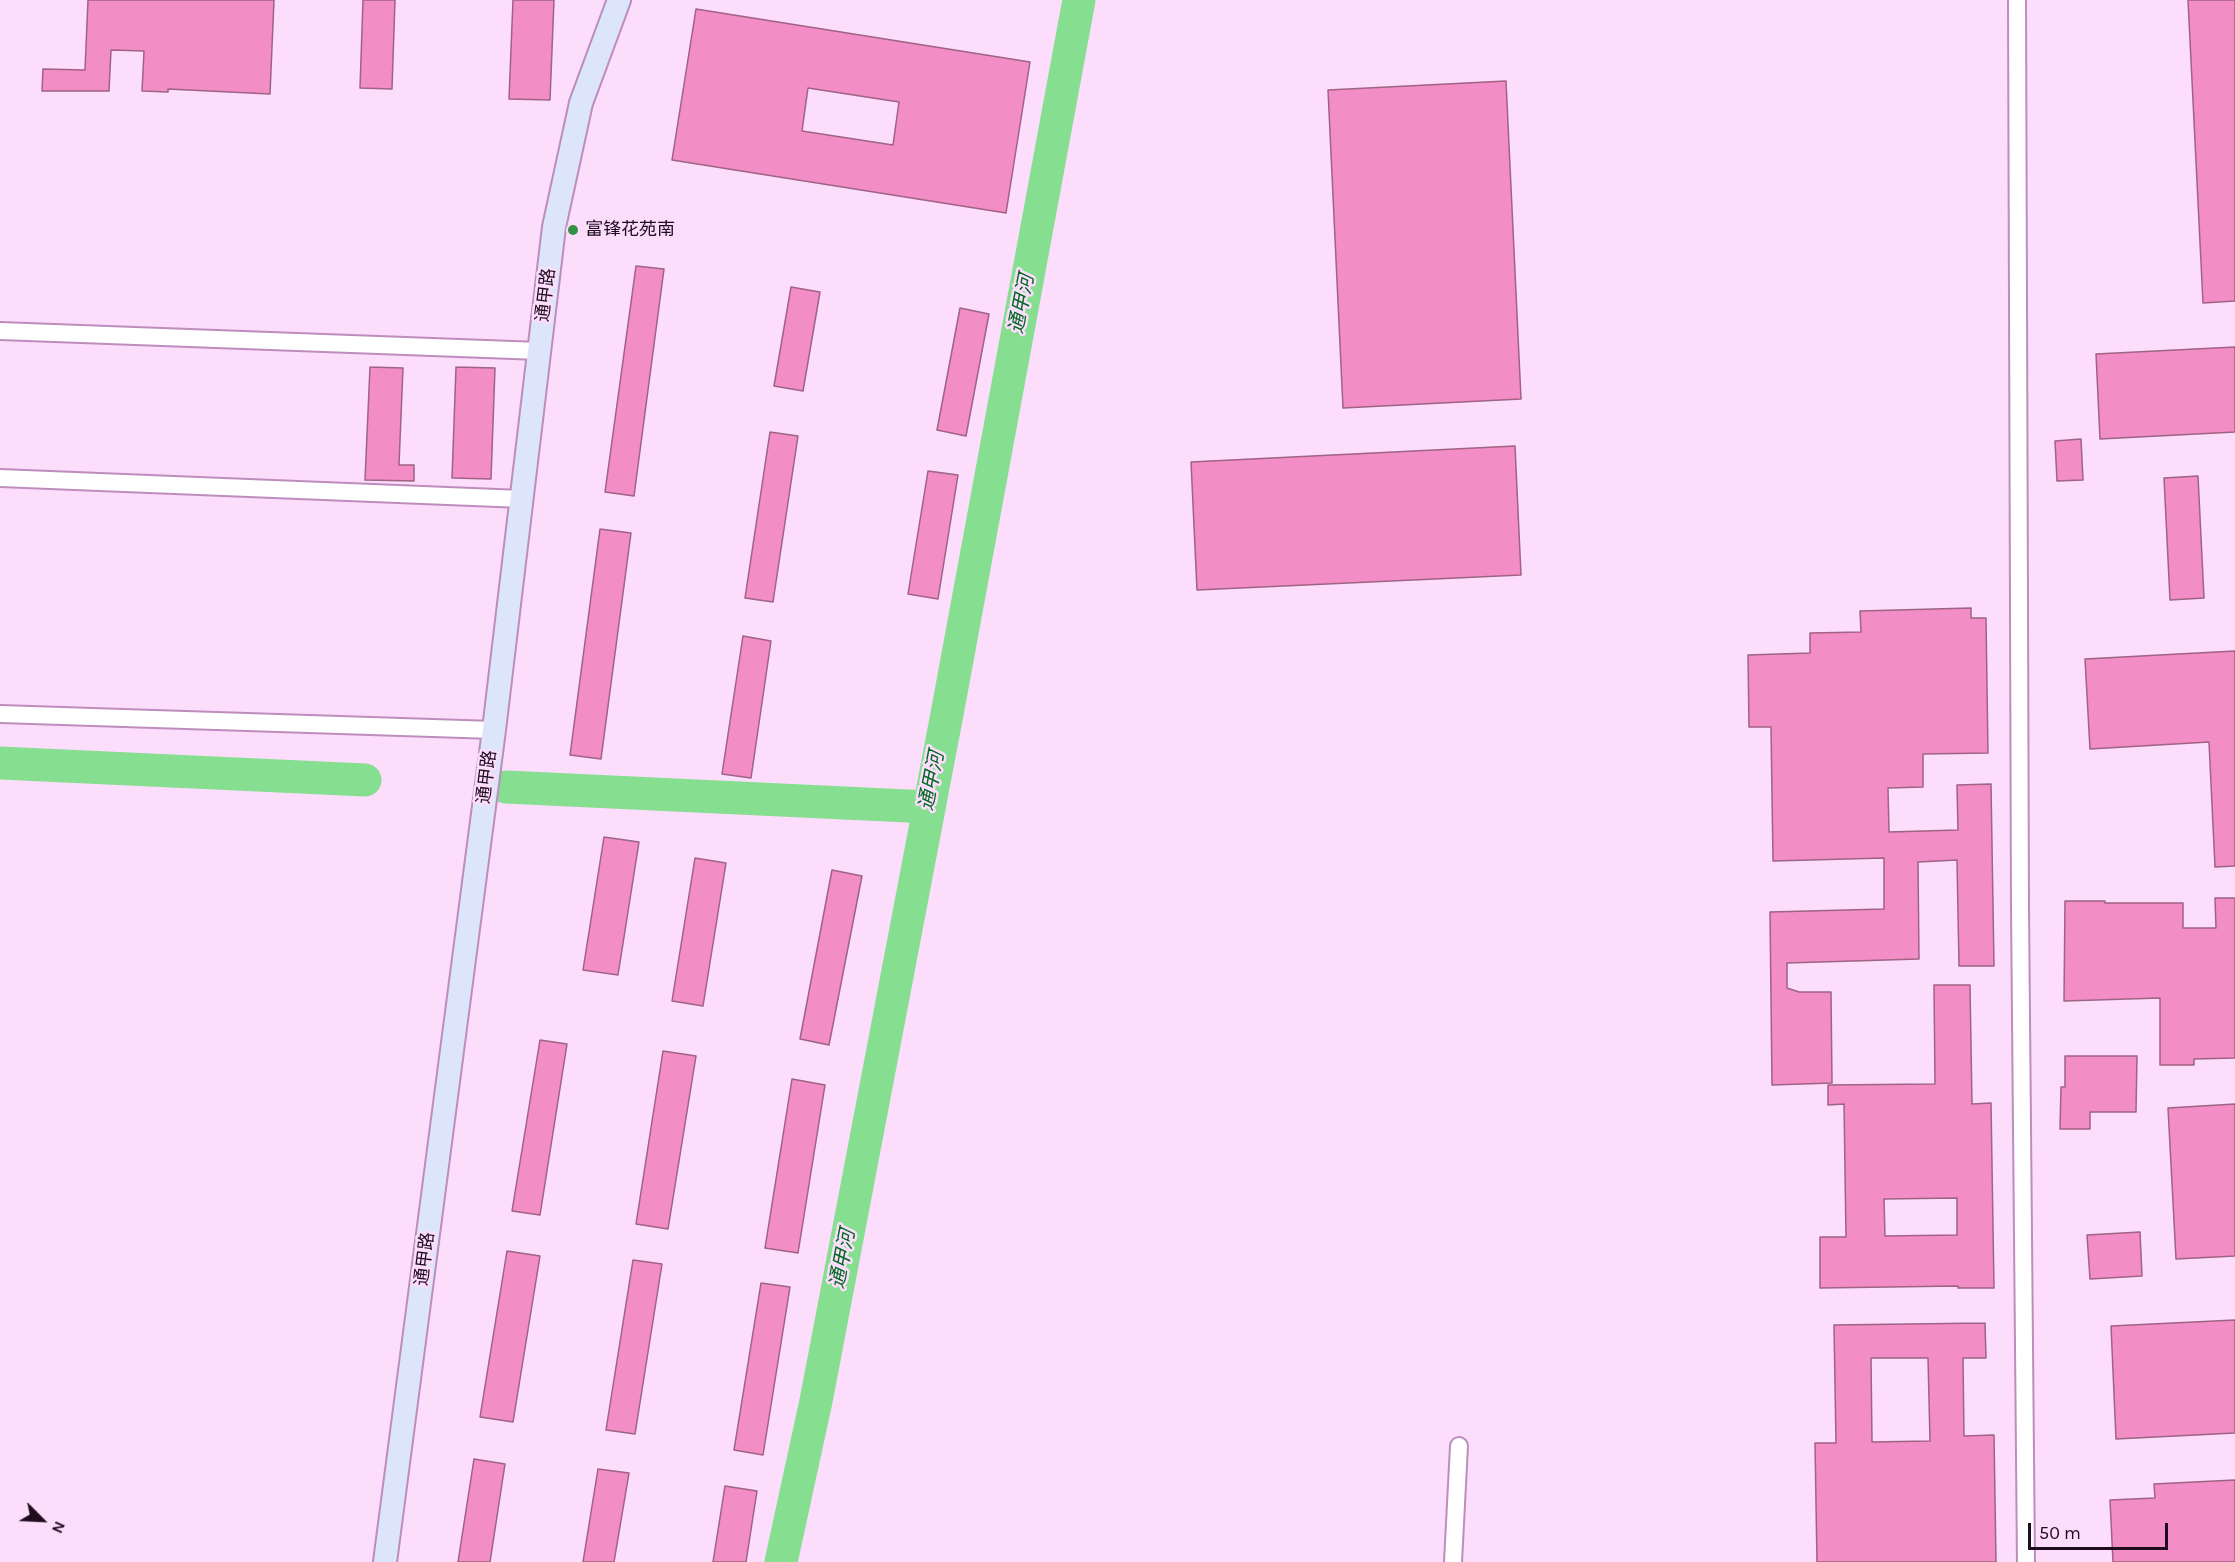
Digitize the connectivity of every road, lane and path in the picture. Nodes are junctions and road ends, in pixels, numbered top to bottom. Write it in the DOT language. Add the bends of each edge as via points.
graph roads {
  1 [pos="619,0"];
  2 [pos="2017,0"];
  3 [pos="0,331"];
  4 [pos="540,351"];
  5 [pos="0,478"];
  6 [pos="522,499"];
  7 [pos="0,714"];
  8 [pos="494,730"];
  9 [pos="1459,1446"];
  10 [pos="385,1562"];
  11 [pos="1453,1562"];
  12 [pos="2026,1562"];
  1 -- 4 [label="street, 通甲路" via="581,103 554,227"];
  2 -- 12 [label="street"];
  3 -- 4 [label="street"];
  4 -- 6 [label="street, 通甲路"];
  5 -- 6 [label="street"];
  6 -- 8 [label="street, 通甲路"];
  7 -- 8 [label="street"];
  8 -- 10 [label="street, 通甲路"];
  9 -- 11 [label="street"];
}
